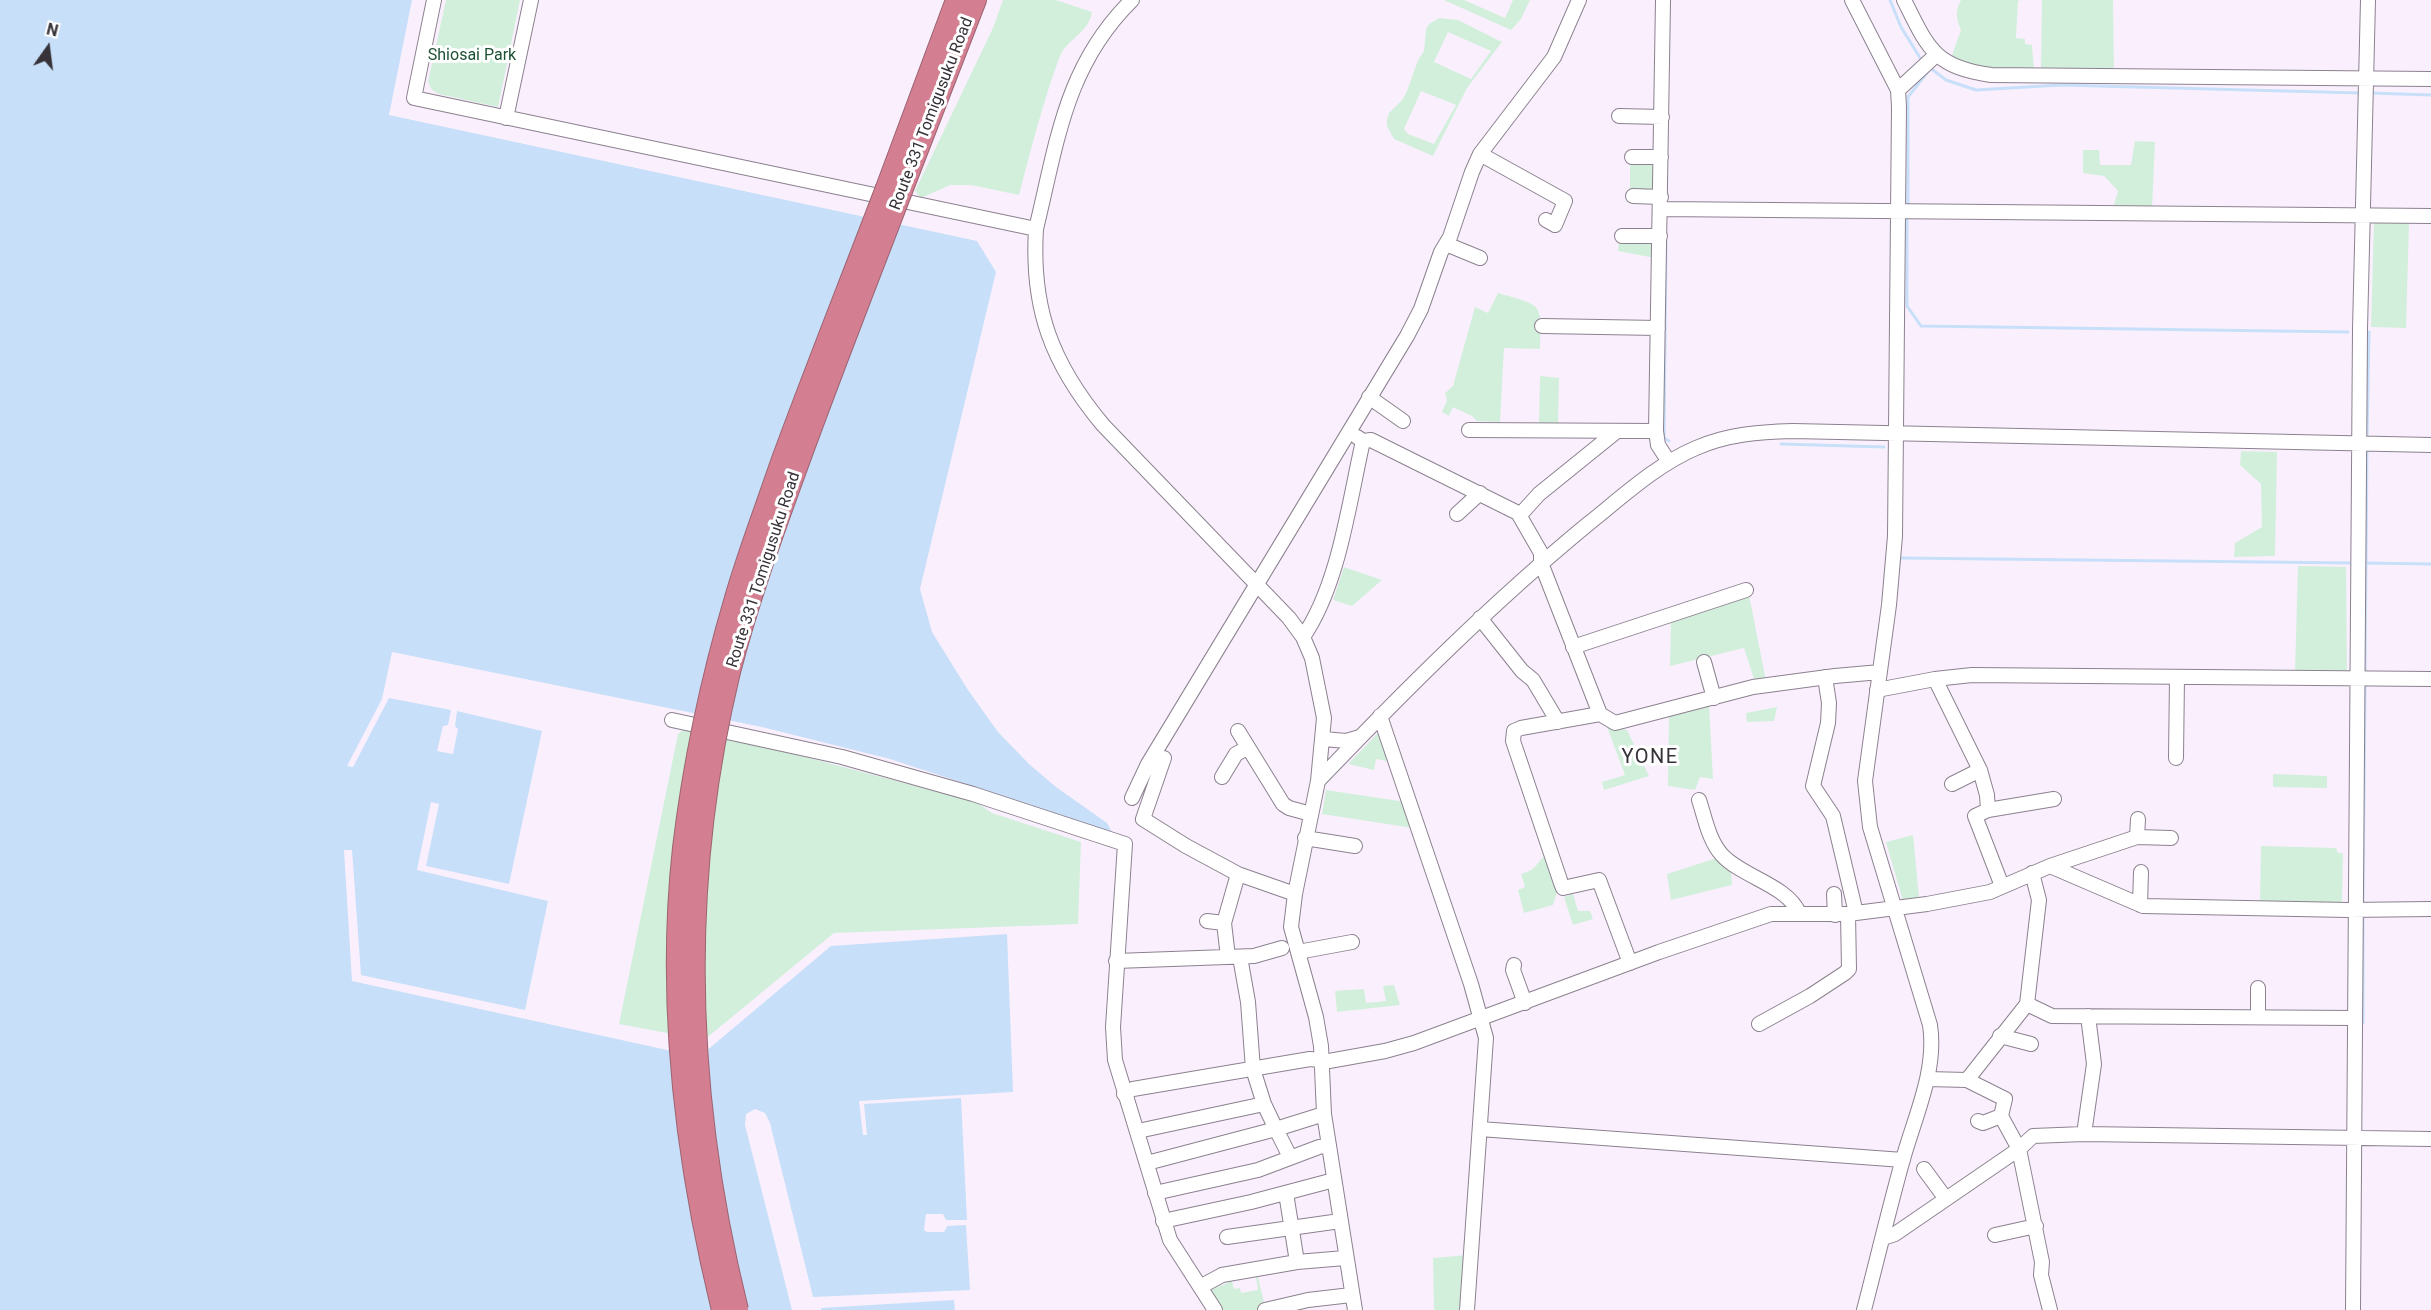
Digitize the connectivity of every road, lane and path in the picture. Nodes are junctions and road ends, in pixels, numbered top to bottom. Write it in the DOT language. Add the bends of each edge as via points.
graph roads {
  1 [pos="434,0"];
  2 [pos="531,0"];
  3 [pos="945,0"];
  4 [pos="956,0"];
  5 [pos="976,0"];
  6 [pos="986,0"];
  7 [pos="1132,0"];
  8 [pos="1579,0"];
  9 [pos="1663,0"];
  10 [pos="1852,0"];
  11 [pos="1904,0"];
  12 [pos="2368,0"];
  13 [pos="949,45"];
  14 [pos="1936,55"];
  15 [pos="2367,78"];
  16 [pos="2431,79"];
  17 [pos="1898,90"];
  18 [pos="1619,116"];
  19 [pos="506,117"];
  20 [pos="1662,117"];
  21 [pos="1480,154"];
  22 [pos="1632,157"];
  23 [pos="1661,158"];
  24 [pos="894,190"];
  25 [pos="1633,196"];
  26 [pos="1661,203"];
  27 [pos="1898,211"];
  28 [pos="2363,215"];
  29 [pos="2431,216"];
  30 [pos="1546,220"];
  31 [pos="1036,230"];
  32 [pos="1622,236"];
  33 [pos="1660,237"];
  34 [pos="1446,244"];
  35 [pos="1480,258"];
  36 [pos="1542,326"];
  37 [pos="1658,328"];
  38 [pos="1369,397"];
  39 [pos="1403,421"];
  40 [pos="1469,430"];
  41 [pos="1348,431"];
  42 [pos="1617,431"];
  43 [pos="1656,431"];
  44 [pos="1896,435"];
  45 [pos="1363,441"];
  46 [pos="2359,443"];
  47 [pos="2431,445"];
  48 [pos="1670,462"];
  49 [pos="1480,493"];
  50 [pos="1457,514"];
  51 [pos="1520,515"];
  52 [pos="1541,563"];
  53 [pos="1257,584"];
  54 [pos="1746,590"];
  55 [pos="1480,618"];
  56 [pos="1303,637"];
  57 [pos="1573,647"];
  58 [pos="1704,662"];
  59 [pos="1880,672"];
  60 [pos="1825,677"];
  61 [pos="2177,677"];
  62 [pos="2357,678"];
  63 [pos="1935,679"];
  64 [pos="2431,679"];
  65 [pos="1877,690"];
  66 [pos="1714,698"];
  67 [pos="1600,714"];
  68 [pos="1380,716"];
  69 [pos="672,720"];
  70 [pos="1558,722"];
  71 [pos="1238,731"];
  72 [pos="1360,737"];
  73 [pos="1324,739"];
  74 [pos="1247,748"];
  75 [pos="1164,758"];
  76 [pos="2176,758"];
  77 [pos="1980,770"];
  78 [pos="1222,777"];
  79 [pos="1318,781"];
  80 [pos="1952,784"];
  81 [pos="1132,798"];
  82 [pos="2054,799"];
  83 [pos="1699,800"];
  84 [pos="1988,810"];
  85 [pos="1311,814"];
  86 [pos="2138,819"];
  87 [pos="2137,837"];
  88 [pos="1305,838"];
  89 [pos="2171,838"];
  90 [pos="1355,846"];
  91 [pos="2050,866"];
  92 [pos="2141,872"];
  93 [pos="2032,873"];
  94 [pos="1238,874"];
  95 [pos="2002,886"];
  96 [pos="1295,894"];
  97 [pos="1834,894"];
  98 [pos="2140,905"];
  99 [pos="1893,907"];
  100 [pos="2431,909"];
  101 [pos="2355,910"];
  102 [pos="1799,913"];
  103 [pos="1847,914"];
  104 [pos="1207,921"];
  105 [pos="1224,923"];
  106 [pos="1352,942"];
  107 [pos="1282,948"];
  108 [pos="1298,952"];
  109 [pos="1234,957"];
  110 [pos="1116,960"];
  111 [pos="1630,963"];
  112 [pos="1514,965"];
  113 [pos="2258,988"];
  114 [pos="1525,1003"];
  115 [pos="2027,1004"];
  116 [pos="2088,1016"];
  117 [pos="2258,1017"];
  118 [pos="2354,1017"];
  119 [pos="1481,1019"];
  120 [pos="1759,1024"];
  121 [pos="2000,1036"];
  122 [pos="2031,1044"];
  123 [pos="1321,1061"];
  124 [pos="1253,1069"];
  125 [pos="1927,1078"];
  126 [pos="1967,1080"];
  127 [pos="1124,1094"];
  128 [pos="1264,1104"];
  129 [pos="1324,1114"];
  130 [pos="2001,1116"];
  131 [pos="1978,1121"];
  132 [pos="1276,1129"];
  133 [pos="1480,1129"];
  134 [pos="1138,1131"];
  135 [pos="2084,1134"];
  136 [pos="2353,1138"];
  137 [pos="2431,1139"];
  138 [pos="1329,1145"];
  139 [pos="2019,1149"];
  140 [pos="1290,1158"];
  141 [pos="1903,1160"];
  142 [pos="1147,1163"];
  143 [pos="1923,1169"];
  144 [pos="1334,1180"];
  145 [pos="1155,1193"];
  146 [pos="1286,1193"];
  147 [pos="1946,1199"];
  148 [pos="1163,1221"];
  149 [pos="1340,1221"];
  150 [pos="2036,1226"];
  151 [pos="1292,1227"];
  152 [pos="1995,1235"];
  153 [pos="1227,1237"];
  154 [pos="1883,1238"];
  155 [pos="1346,1258"];
  156 [pos="1298,1262"];
  157 [pos="1200,1287"];
  158 [pos="1351,1295"];
  159 [pos="722,1310"];
  160 [pos="738,1310"];
  161 [pos="1215,1310"];
  162 [pos="1264,1310"];
  163 [pos="1354,1310"];
  164 [pos="1467,1310"];
  165 [pos="1864,1310"];
  166 [pos="2050,1310"];
  167 [pos="2354,1310"];
  1 -- 19 [label="street" via="414,98"];
  2 -- 19 [label="street"];
  3 -- 13 [label="highway" via="942,14"];
  4 -- 13 [label="highway, Route 331 Tomigusuku Road"];
  5 -- 13 [label="highway, Route 331 Tomigusuku Road"];
  6 -- 13 [label="highway"];
  7 -- 31 [label="street" via="1098,39 1078,74"];
  8 -- 21 [label="street" via="1554,57"];
  9 -- 20 [label="street"];
  10 -- 17 [label="street"];
  11 -- 14 [label="street"];
  12 -- 15 [label="street"];
  13 -- 24 [label="highway, Route 331 Tomigusuku Road"];
  14 -- 15 [label="street" via="1969,72 1991,75"];
  14 -- 17 [label="street"];
  15 -- 16 [label="street"];
  15 -- 28 [label="street"];
  17 -- 27 [label="street"];
  18 -- 20 [label="street"];
  19 -- 31 [label="street"];
  20 -- 23 [label="street"];
  21 -- 30 [label="street" via="1565,201 1555,225"];
  21 -- 34 [label="street"];
  22 -- 23 [label="street"];
  23 -- 26 [label="street"];
  24 -- 159 [label="highway, Route 331 Tomigusuku Road, bridge" via="799,414 738,586 703,724 690,800 678,921 680,1050 698,1203"];
  24 -- 160 [label="highway, Route 331 Tomigusuku Road, bridge" via="764,558 730,672 703,818 693,971 695,1050 714,1208"];
  25 -- 26 [label="street"];
  26 -- 27 [label="street"];
  26 -- 33 [label="street"];
  27 -- 28 [label="street"];
  27 -- 44 [label="street"];
  28 -- 29 [label="street"];
  28 -- 46 [label="street"];
  31 -- 53 [label="street" via="1036,278 1043,320 1071,383 1103,425"];
  32 -- 33 [label="street"];
  33 -- 37 [label="street"];
  34 -- 35 [label="street"];
  34 -- 38 [label="street" via="1420,309"];
  36 -- 37 [label="street"];
  37 -- 43 [label="street"];
  38 -- 39 [label="street"];
  38 -- 41 [label="street"];
  40 -- 42 [label="street"];
  41 -- 45 [label="street"];
  41 -- 53 [label="street"];
  42 -- 43 [label="street"];
  42 -- 51 [label="street" via="1539,494"];
  43 -- 48 [label="street" via="1658,445"];
  44 -- 46 [label="street"];
  44 -- 48 [label="street" via="1793,431 1741,434 1701,446"];
  44 -- 59 [label="street" via="1895,536"];
  45 -- 49 [label="street" via="1371,440"];
  45 -- 56 [label="street" via="1330,579"];
  46 -- 47 [label="street"];
  46 -- 62 [label="street"];
  48 -- 52 [label="street" via="1637,484"];
  49 -- 50 [label="street"];
  49 -- 51 [label="street"];
  51 -- 52 [label="street" via="1541,553"];
  52 -- 55 [label="street"];
  52 -- 57 [label="street"];
  53 -- 56 [label="street"];
  53 -- 81 [label="street" via="1148,764"];
  54 -- 57 [label="street"];
  55 -- 68 [label="street"];
  55 -- 70 [label="street" via="1533,681"];
  56 -- 73 [label="street" via="1321,694"];
  57 -- 67 [label="street"];
  58 -- 66 [label="street"];
  59 -- 60 [label="street"];
  59 -- 65 [label="street"];
  60 -- 66 [label="street" via="1753,687"];
  60 -- 103 [label="street" via="1828,723 1813,786 1833,816"];
  61 -- 62 [label="street"];
  61 -- 63 [label="street" via="1972,675"];
  61 -- 76 [label="street"];
  62 -- 64 [label="street"];
  62 -- 101 [label="street"];
  63 -- 65 [label="street"];
  63 -- 77 [label="street"];
  65 -- 99 [label="street" via="1866,798 1870,827"];
  66 -- 67 [label="street" via="1615,723"];
  67 -- 70 [label="street"];
  68 -- 72 [label="street"];
  68 -- 119 [label="street"];
  69 -- 110 [label="street" via="842,757 973,794 1125,844"];
  70 -- 111 [label="street" via="1521,728 1514,731 1513,741 1563,888 1599,880"];
  71 -- 74 [label="street"];
  72 -- 73 [label="street" via="1346,741"];
  72 -- 79 [label="street"];
  73 -- 79 [label="street"];
  74 -- 78 [label="street" via="1236,754"];
  74 -- 85 [label="street" via="1283,804"];
  75 -- 94 [label="street" via="1143,819"];
  77 -- 80 [label="street"];
  77 -- 84 [label="street"];
  79 -- 85 [label="street"];
  82 -- 84 [label="street"];
  83 -- 102 [label="street" via="1722,856 1779,891"];
  84 -- 95 [label="street" via="1975,816"];
  85 -- 88 [label="street"];
  86 -- 87 [label="street"];
  87 -- 89 [label="street"];
  87 -- 91 [label="street"];
  88 -- 90 [label="street"];
  88 -- 96 [label="street"];
  91 -- 93 [label="street"];
  91 -- 98 [label="street"];
  92 -- 98 [label="street"];
  93 -- 95 [label="street"];
  93 -- 115 [label="street" via="2039,900"];
  94 -- 96 [label="street"];
  94 -- 105 [label="street"];
  95 -- 99 [label="street" via="1990,892"];
  96 -- 108 [label="street" via="1292,927"];
  97 -- 103 [label="street"];
  98 -- 101 [label="street"];
  99 -- 103 [label="street"];
  99 -- 125 [label="street" via="1930,1025 1933,1044"];
  100 -- 101 [label="street"];
  101 -- 118 [label="street"];
  102 -- 103 [label="street"];
  102 -- 111 [label="street" via="1771,914"];
  103 -- 120 [label="street" via="1849,969 1845,974"];
  104 -- 105 [label="street"];
  105 -- 109 [label="street"];
  106 -- 108 [label="street"];
  107 -- 109 [label="street"];
  108 -- 123 [label="street" via="1316,1017"];
  109 -- 110 [label="street"];
  109 -- 124 [label="street" via="1248,1002"];
  110 -- 127 [label="street" via="1113,1044"];
  111 -- 114 [label="street"];
  112 -- 114 [label="street"];
  113 -- 117 [label="street"];
  114 -- 119 [label="street"];
  115 -- 116 [label="street" via="2052,1016"];
  115 -- 121 [label="street"];
  116 -- 117 [label="street"];
  116 -- 135 [label="street" via="2094,1064"];
  117 -- 118 [label="street"];
  118 -- 136 [label="street"];
  119 -- 123 [label="street" via="1384,1051"];
  119 -- 133 [label="street" via="1486,1038"];
  121 -- 122 [label="street"];
  121 -- 126 [label="street"];
  123 -- 124 [label="street" via="1310,1059"];
  123 -- 129 [label="street"];
  124 -- 127 [label="street" via="1133,1089"];
  124 -- 128 [label="street"];
  125 -- 126 [label="street"];
  125 -- 141 [label="street"];
  126 -- 130 [label="street" via="2011,1102"];
  127 -- 134 [label="street"];
  128 -- 132 [label="street"];
  128 -- 134 [label="street"];
  129 -- 132 [label="street"];
  129 -- 138 [label="street"];
  130 -- 131 [label="street" via="1983,1123"];
  130 -- 139 [label="street"];
  132 -- 140 [label="street"];
  132 -- 142 [label="street"];
  133 -- 141 [label="street"];
  133 -- 164 [label="street"];
  134 -- 142 [label="street"];
  135 -- 136 [label="street"];
  135 -- 139 [label="street" via="2033,1137"];
  136 -- 137 [label="street"];
  136 -- 167 [label="street"];
  138 -- 140 [label="street"];
  138 -- 144 [label="street"];
  139 -- 147 [label="street"];
  139 -- 150 [label="street"];
  140 -- 145 [label="street" via="1258,1170"];
  141 -- 154 [label="street"];
  142 -- 145 [label="street"];
  143 -- 147 [label="street"];
  144 -- 146 [label="street"];
  144 -- 149 [label="street"];
  145 -- 148 [label="street"];
  146 -- 148 [label="street"];
  146 -- 151 [label="street"];
  147 -- 154 [label="street"];
  148 -- 157 [label="street" via="1170,1240"];
  149 -- 151 [label="street"];
  149 -- 155 [label="street"];
  150 -- 152 [label="street"];
  150 -- 166 [label="street" via="2041,1275"];
  151 -- 153 [label="street"];
  151 -- 156 [label="street"];
  154 -- 165 [label="street"];
  155 -- 156 [label="street"];
  155 -- 158 [label="street"];
  156 -- 157 [label="street" via="1222,1275"];
  157 -- 161 [label="street"];
  158 -- 162 [label="street"];
  158 -- 163 [label="street"];
}
